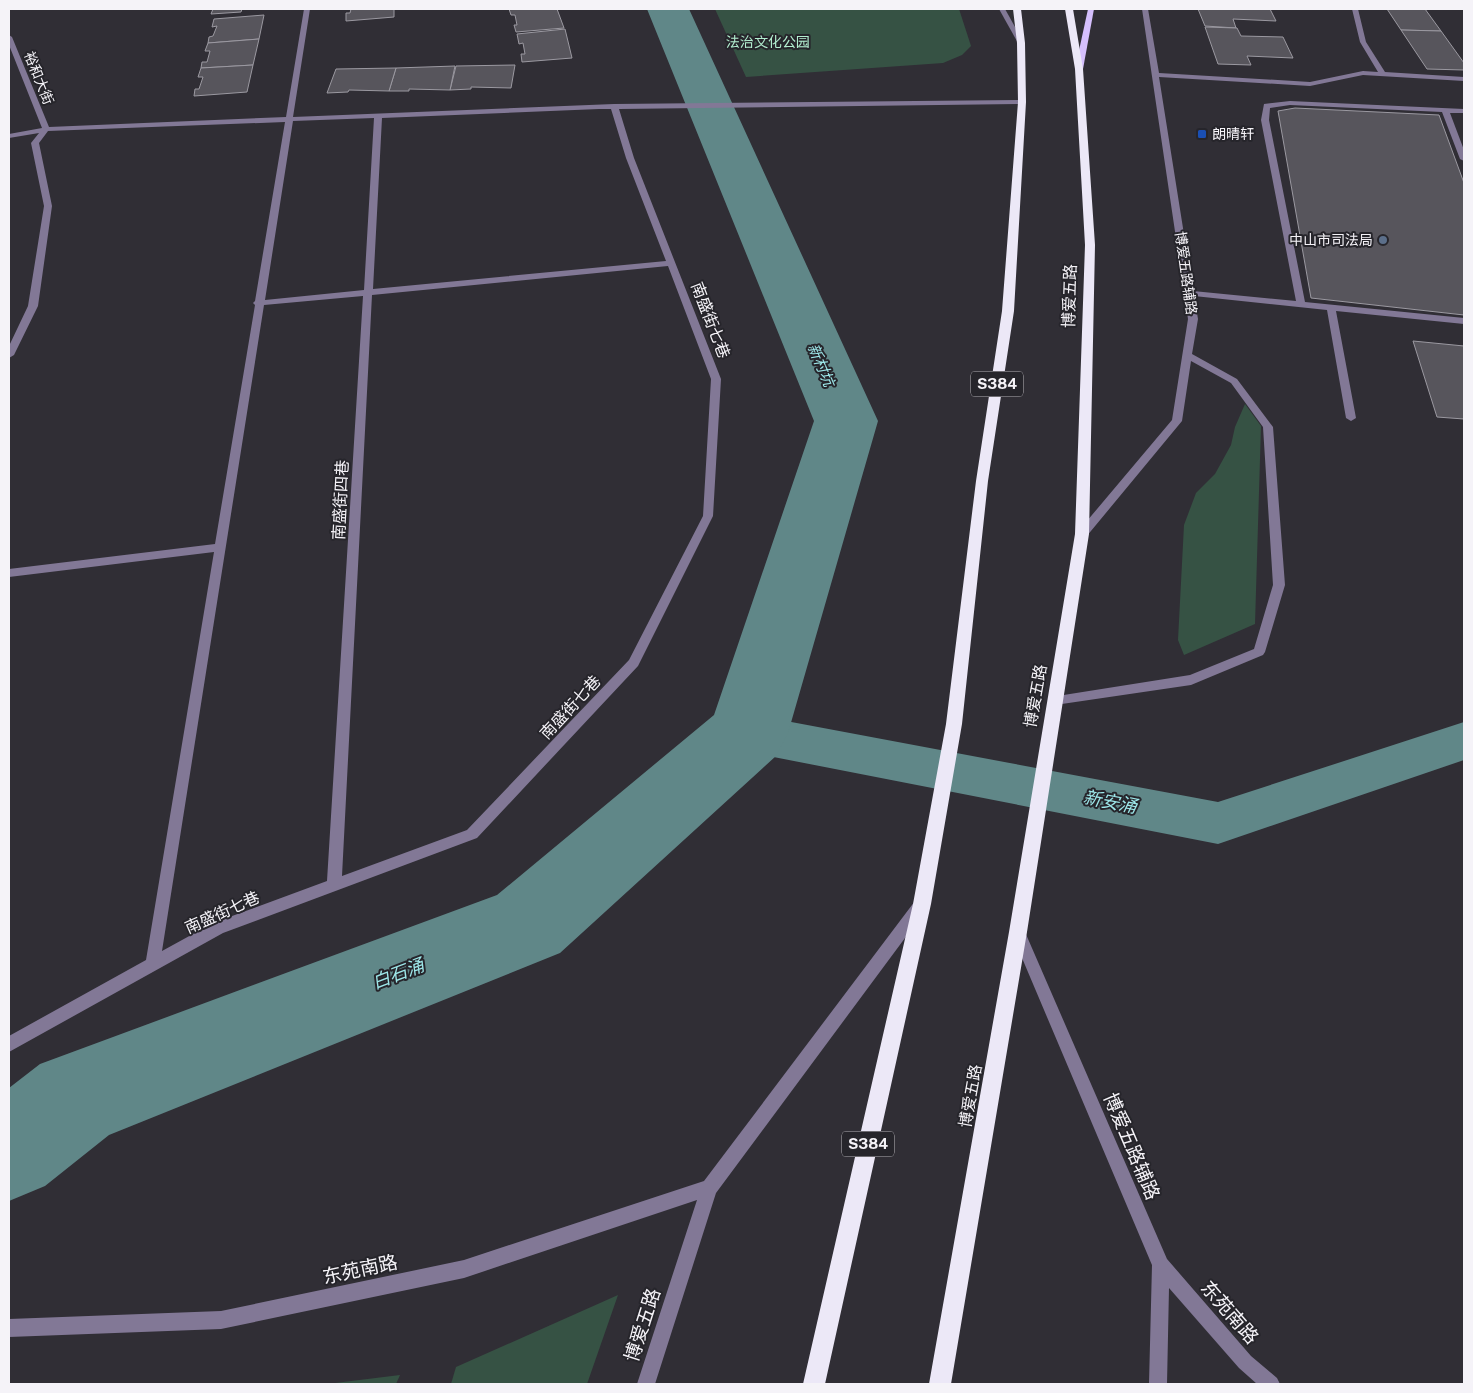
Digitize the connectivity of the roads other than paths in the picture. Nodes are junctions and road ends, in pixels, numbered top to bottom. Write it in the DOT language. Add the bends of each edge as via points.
graph roads {
  1 [pos="307,9"];
  2 [pos="1002,9"];
  3 [pos="1017,9"];
  4 [pos="1069,9"];
  5 [pos="1091,9"];
  6 [pos="1144,9"];
  7 [pos="1355,9"];
  8 [pos="9,37"];
  9 [pos="1021,43"];
  10 [pos="1079,69"];
  11 [pos="1383,74"];
  12 [pos="1155,75"];
  13 [pos="1464,79"];
  14 [pos="1022,102"];
  15 [pos="614,106"];
  16 [pos="1445,110"];
  17 [pos="1464,111"];
  18 [pos="378,116"];
  19 [pos="288,119"];
  20 [pos="46,129"];
  21 [pos="9,136"];
  22 [pos="1464,159"];
  23 [pos="671,263"];
  24 [pos="368,292"];
  25 [pos="1189,293"];
  26 [pos="258,303"];
  27 [pos="1300,304"];
  28 [pos="1331,307"];
  29 [pos="1464,321"];
  30 [pos="9,355"];
  31 [pos="1187,355"];
  32 [pos="1351,418"];
  33 [pos="1082,534"];
  34 [pos="220,547"];
  35 [pos="9,573"];
  36 [pos="1055,700"];
  37 [pos="334,886"];
  38 [pos="922,904"];
  39 [pos="1018,932"];
  40 [pos="153,964"];
  41 [pos="9,1044"];
  42 [pos="709,1188"];
  43 [pos="1161,1265"];
  44 [pos="9,1328"];
  45 [pos="646,1384"];
  46 [pos="814,1384"];
  47 [pos="940,1384"];
  48 [pos="1158,1384"];
  49 [pos="1271,1384"];
  1 -- 19 [label="street"];
  2 -- 9 [label="street"];
  3 -- 9 [label="highway, 博爱五路 / S384"];
  4 -- 10 [label="highway, 博爱五路"];
  5 -- 10 [label="main road"];
  6 -- 12 [label="street, 博爱五路辅路"];
  7 -- 11 [label="street" via="1363,42"];
  8 -- 20 [label="street, 裕和大街"];
  9 -- 14 [label="highway, 博爱五路 / S384"];
  10 -- 33 [label="highway, 博爱五路" via="1090,245"];
  11 -- 12 [label="street" via="1363,73 1310,84"];
  11 -- 13 [label="street"];
  12 -- 25 [label="street, 博爱五路辅路"];
  14 -- 15 [label="street"];
  14 -- 38 [label="highway, 博爱五路 / S384" via="1008,311 982,481 954,724"];
  15 -- 18 [label="street"];
  15 -- 23 [label="street, 南盛街七巷" via="630,158"];
  16 -- 17 [label="street"];
  16 -- 22 [label="street"];
  16 -- 27 [label="street" via="1290,103 1268,106 1265,120"];
  18 -- 19 [label="street"];
  18 -- 24 [label="street, 南盛街四巷"];
  19 -- 20 [label="street"];
  19 -- 26 [label="street"];
  20 -- 21 [label="street"];
  20 -- 30 [label="street" via="35,143 48,206 33,306"];
  23 -- 24 [label="street"];
  23 -- 37 [label="street, 南盛街七巷" via="716,379 708,516 634,663 472,834"];
  24 -- 26 [label="street"];
  24 -- 37 [label="street, 南盛街四巷"];
  25 -- 27 [label="street"];
  25 -- 31 [label="street, 博爱五路辅路" via="1193,319"];
  26 -- 34 [label="street"];
  27 -- 28 [label="street"];
  28 -- 29 [label="street"];
  28 -- 32 [label="street"];
  31 -- 33 [label="street, 博爱五路辅路" via="1177,420"];
  31 -- 36 [label="street" via="1234,381 1268,427 1279,585 1259,652 1191,680"];
  33 -- 36 [label="highway, 博爱五路"];
  34 -- 35 [label="street"];
  34 -- 40 [label="street"];
  36 -- 39 [label="highway, 博爱五路"];
  37 -- 40 [label="street, 南盛街七巷" via="218,928"];
  38 -- 42 [label="street, 博爱五路"];
  38 -- 46 [label="highway, 博爱五路 / S384"];
  39 -- 43 [label="street, 博爱五路辅路"];
  39 -- 47 [label="highway, 博爱五路"];
  40 -- 41 [label="street, 南盛街七巷"];
  42 -- 44 [label="street, 东苑南路" via="464,1269 221,1320"];
  42 -- 45 [label="street, 博爱五路"];
  43 -- 48 [label="street, 博爱五路辅路"];
  43 -- 49 [label="street, 东苑南路" via="1245,1362"];
}
